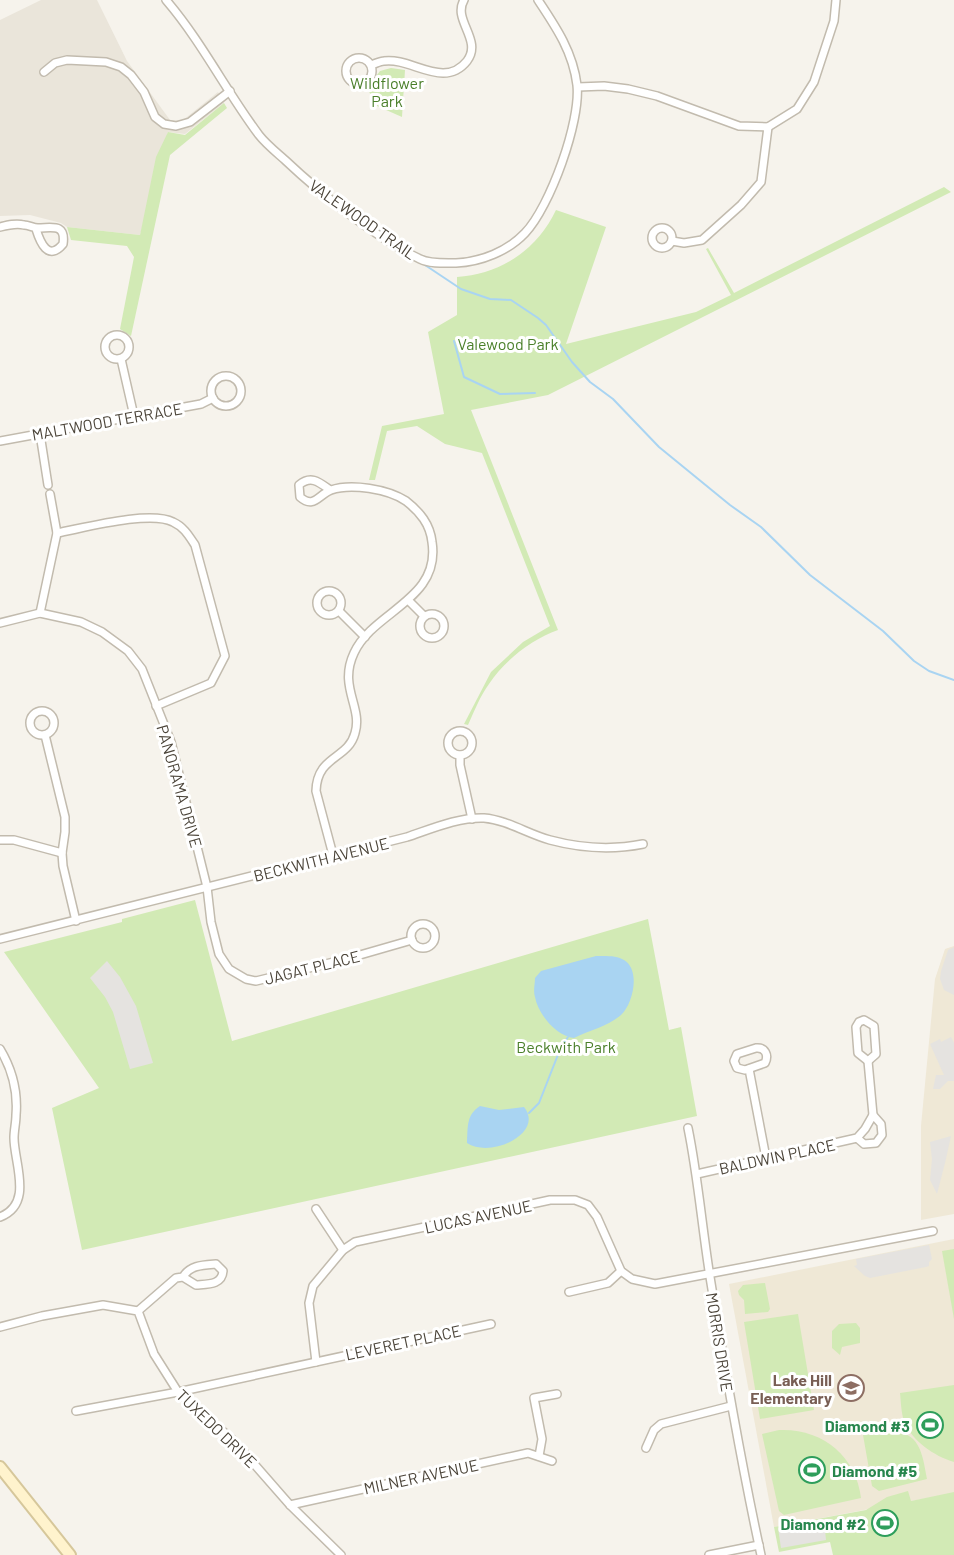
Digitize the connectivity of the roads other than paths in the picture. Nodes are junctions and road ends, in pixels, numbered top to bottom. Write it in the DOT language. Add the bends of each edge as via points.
graph roads {
  1 [pos="166,0"];
  2 [pos="464,0"];
  3 [pos="538,0"];
  4 [pos="836,0"];
  5 [pos="371,65"];
  6 [pos="44,72"];
  7 [pos="578,87"];
  8 [pos="230,91"];
  9 [pos="768,127"];
  10 [pos="0,227"];
  11 [pos="36,229"];
  12 [pos="672,241"];
  13 [pos="121,359"];
  14 [pos="213,398"];
  15 [pos="134,416"];
  16 [pos="40,434"];
  17 [pos="0,441"];
  18 [pos="48,485"];
  19 [pos="330,490"];
  20 [pos="50,494"];
  21 [pos="57,533"];
  22 [pos="408,600"];
  23 [pos="339,611"];
  24 [pos="40,613"];
  25 [pos="424,616"];
  26 [pos="0,623"];
  27 [pos="365,637"];
  28 [pos="156,706"];
  29 [pos="45,735"];
  30 [pos="460,755"];
  31 [pos="472,819"];
  32 [pos="0,840"];
  33 [pos="643,844"];
  34 [pos="62,853"];
  35 [pos="333,855"];
  36 [pos="207,887"];
  37 [pos="76,921"];
  38 [pos="0,939"];
  39 [pos="412,940"];
  40 [pos="0,1049"];
  41 [pos="868,1061"];
  42 [pos="748,1069"];
  43 [pos="10,1070"];
  44 [pos="0,1073"];
  45 [pos="873,1115"];
  46 [pos="688,1128"];
  47 [pos="857,1138"];
  48 [pos="766,1158"];
  49 [pos="698,1174"];
  50 [pos="316,1209"];
  51 [pos="0,1217"];
  52 [pos="933,1231"];
  53 [pos="344,1250"];
  54 [pos="621,1271"];
  55 [pos="710,1274"];
  56 [pos="183,1277"];
  57 [pos="568,1292"];
  58 [pos="138,1311"];
  59 [pos="491,1324"];
  60 [pos="0,1327"];
  61 [pos="316,1362"];
  62 [pos="178,1392"];
  63 [pos="557,1394"];
  64 [pos="730,1406"];
  65 [pos="76,1411"];
  66 [pos="646,1448"];
  67 [pos="538,1456"];
  68 [pos="552,1461"];
  69 [pos="0,1467"];
  70 [pos="290,1505"];
  71 [pos="759,1545"];
  72 [pos="70,1555"];
  73 [pos="341,1555"];
  74 [pos="709,1555"];
  75 [pos="761,1555"];
  1 -- 8 [label="street, VALEWOOD TRAIL"];
  2 -- 5 [label="street" via="461,11 472,50 461,67 444,73 384,60"];
  3 -- 7 [label="street, VALEWOOD TRAIL" via="562,35"];
  4 -- 9 [label="street" via="834,21 814,82 797,109"];
  6 -- 8 [label="street" via="55,63 68,60 121,67 144,92 155,117 176,126 190,122"];
  7 -- 8 [label="street, VALEWOOD TRAIL" via="571,139 541,212 525,234 485,258 445,263 422,260 373,230 305,179 260,136"];
  7 -- 9 [label="street" via="628,89 739,126"];
  9 -- 12 [label="street" via="761,182 702,240"];
  10 -- 11 [label="street" via="24,225"];
  13 -- 15 [label="street"];
  14 -- 14 [label="street, MALTWOOD TERRACE" via="222,405 234,404 241,393 238,381 227,376 215,380"];
  14 -- 15 [label="street, MALTWOOD TERRACE" via="201,404"];
  15 -- 16 [label="street, MALTWOOD TERRACE"];
  16 -- 17 [label="street, MALTWOOD TERRACE"];
  16 -- 18 [label="street"];
  19 -- 22 [label="street" via="367,488 389,492 425,520 432,540 432,561 423,583"];
  20 -- 21 [label="street"];
  21 -- 24 [label="street"];
  21 -- 28 [label="street" via="149,517 172,521 187,531 195,545 225,656 211,683"];
  22 -- 25 [label="street"];
  22 -- 27 [label="street"];
  23 -- 27 [label="street"];
  24 -- 26 [label="street, PANORAMA DRIVE"];
  24 -- 28 [label="street, PANORAMA DRIVE" via="81,622 128,651 142,669"];
  27 -- 35 [label="street" via="353,654 348,673 355,734 348,747 323,766 316,784"];
  28 -- 36 [label="street, PANORAMA DRIVE" via="171,742"];
  29 -- 34 [label="street" via="65,817"];
  30 -- 31 [label="street"];
  31 -- 33 [label="street, BECKWITH AVENUE" via="485,818 551,840 588,846 620,848"];
  31 -- 35 [label="street, BECKWITH AVENUE"];
  32 -- 34 [label="street"];
  34 -- 37 [label="street"];
  35 -- 36 [label="street, BECKWITH AVENUE"];
  36 -- 37 [label="street, BECKWITH AVENUE"];
  36 -- 39 [label="street, JAGAT PLACE" via="219,954 229,969 246,979 268,979"];
  37 -- 38 [label="street, BECKWITH AVENUE"];
  40 -- 43 [label="street"];
  41 -- 41 [label="street, BALDWIN PLACE" via="876,1054 874,1026 864,1020 856,1027 858,1053"];
  41 -- 45 [label="street, BALDWIN PLACE"];
  42 -- 42 [label="street" via="765,1063 763,1049 741,1052 735,1057 737,1068"];
  42 -- 48 [label="street"];
  43 -- 44 [label="street"];
  43 -- 51 [label="street" via="17,1101 14,1137 21,1187 14,1206"];
  45 -- 47 [label="street, BALDWIN PLACE"];
  45 -- 47 [label="street, BALDWIN PLACE" via="881,1124 882,1135 876,1143 864,1144"];
  46 -- 49 [label="street, MORRIS DRIVE"];
  47 -- 48 [label="street, BALDWIN PLACE"];
  48 -- 49 [label="street, BALDWIN PLACE"];
  49 -- 55 [label="street, MORRIS DRIVE"];
  50 -- 53 [label="street"];
  52 -- 55 [label="street"];
  53 -- 54 [label="street, LUCAS AVENUE" via="355,1242 550,1200 575,1200 588,1205 597,1217"];
  53 -- 61 [label="street, LUCAS AVENUE" via="314,1286 309,1303"];
  54 -- 55 [label="street" via="632,1279 655,1284"];
  54 -- 57 [label="street" via="608,1283"];
  55 -- 64 [label="street, MORRIS DRIVE"];
  56 -- 56 [label="street" via="196,1285 218,1282 223,1271 212,1264 191,1268"];
  56 -- 58 [label="street" via="176,1278"];
  58 -- 60 [label="street" via="103,1305"];
  58 -- 62 [label="street, TUXEDO DRIVE" via="154,1354"];
  59 -- 61 [label="street, LEVERET PLACE"];
  61 -- 62 [label="street"];
  62 -- 65 [label="street"];
  62 -- 70 [label="street, TUXEDO DRIVE" via="234,1441"];
  63 -- 67 [label="street" via="534,1398 542,1439"];
  64 -- 66 [label="street" via="661,1424"];
  64 -- 71 [label="street, MORRIS DRIVE"];
  67 -- 68 [label="street, MILNER AVENUE"];
  67 -- 70 [label="street, MILNER AVENUE" via="528,1453"];
  69 -- 72 [label="main road"];
  70 -- 73 [label="street, TUXEDO DRIVE"];
  71 -- 74 [label="street"];
  71 -- 75 [label="street, MORRIS DRIVE"];
}
